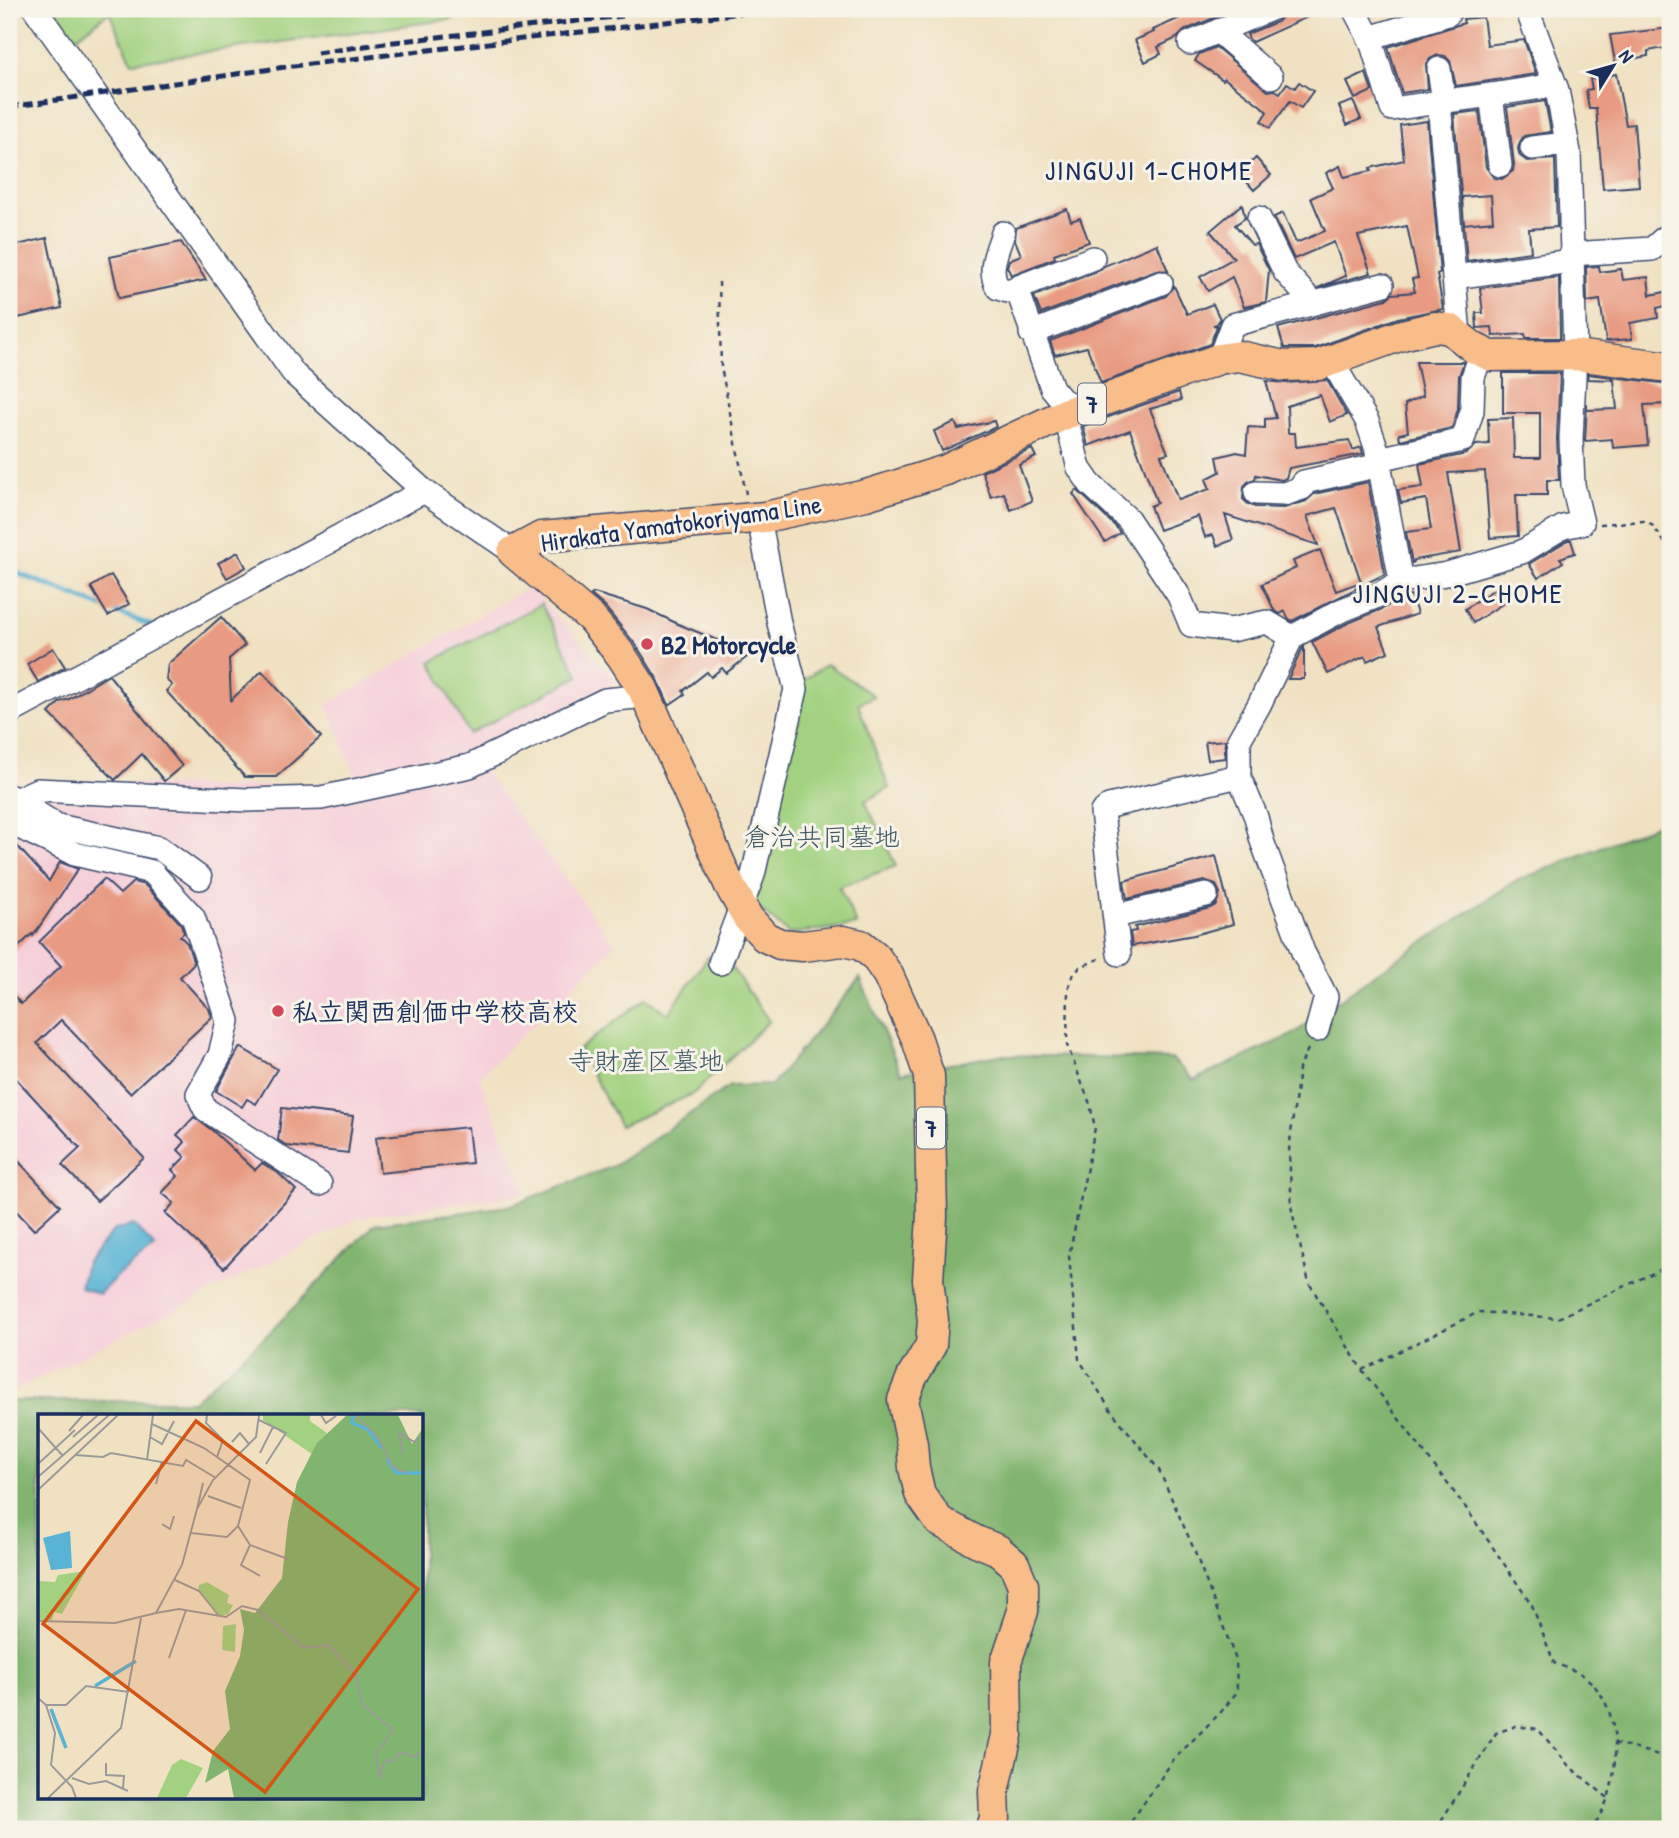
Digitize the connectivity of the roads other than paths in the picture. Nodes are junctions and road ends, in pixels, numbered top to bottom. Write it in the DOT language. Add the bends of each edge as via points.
graph roads {
  1 [pos="35,9"];
  2 [pos="1271,9"];
  3 [pos="1354,9"];
  4 [pos="1527,9"];
  5 [pos="1448,14"];
  6 [pos="1218,31"];
  7 [pos="1369,38"];
  8 [pos="1189,43"];
  9 [pos="1439,69"];
  10 [pos="1271,77"];
  11 [pos="1555,85"];
  12 [pos="1492,95"];
  13 [pos="1441,102"];
  14 [pos="1567,144"];
  15 [pos="1532,148"];
  16 [pos="1500,165"];
  17 [pos="1259,218"];
  18 [pos="1003,233"];
  19 [pos="1670,233"];
  20 [pos="1093,258"];
  21 [pos="1571,258"];
  22 [pos="1454,277"];
  23 [pos="1161,283"];
  24 [pos="1382,285"];
  25 [pos="1017,289"];
  26 [pos="1313,303"];
  27 [pos="1031,333"];
  28 [pos="1470,343"];
  29 [pos="1575,355"];
  30 [pos="1219,359"];
  31 [pos="1331,360"];
  32 [pos="1670,367"];
  33 [pos="1072,411"];
  34 [pos="1379,462"];
  35 [pos="424,491"];
  36 [pos="1256,493"];
  37 [pos="755,518"];
  38 [pos="513,552"];
  39 [pos="1401,581"];
  40 [pos="1292,637"];
  41 [pos="646,696"];
  42 [pos="9,713"];
  43 [pos="1238,776"];
  44 [pos="11,806"];
  45 [pos="200,878"];
  46 [pos="1206,895"];
  47 [pos="741,906"];
  48 [pos="1115,916"];
  49 [pos="1119,954"];
  50 [pos="720,963"];
  51 [pos="1317,1030"];
  52 [pos="320,1184"];
  53 [pos="991,1829"];
  1 -- 35 [label="street" via="294,374"];
  2 -- 6 [label="street"];
  3 -- 7 [label="street"];
  4 -- 11 [label="street"];
  5 -- 7 [label="street"];
  6 -- 8 [label="street"];
  6 -- 10 [label="street"];
  7 -- 13 [label="street" via="1392,109"];
  9 -- 13 [label="street"];
  11 -- 12 [label="street"];
  11 -- 14 [label="street"];
  12 -- 13 [label="street"];
  12 -- 16 [label="street"];
  13 -- 22 [label="street"];
  14 -- 15 [label="street"];
  14 -- 21 [label="street"];
  17 -- 26 [label="street" via="1285,272"];
  18 -- 25 [label="street" via="992,267 993,279 998,288"];
  19 -- 21 [label="street" via="1652,249"];
  20 -- 25 [label="street"];
  21 -- 22 [label="street"];
  21 -- 29 [label="street"];
  22 -- 28 [label="street"];
  23 -- 27 [label="street"];
  24 -- 26 [label="street"];
  25 -- 27 [label="street"];
  26 -- 30 [label="street" via="1232,325"];
  27 -- 33 [label="street" via="1052,388"];
  28 -- 29 [label="main road, Hirakata Yamatokoriyama Line / 7" via="1491,356"];
  28 -- 31 [label="main road, Hirakata Yamatokoriyama Line / 7" via="1450,329 1436,327"];
  28 -- 34 [label="street" via="1472,411 1463,440"];
  29 -- 32 [label="main road, Hirakata Yamatokoriyama Line / 7"];
  29 -- 39 [label="street" via="1571,439 1573,485 1582,523 1563,527 1522,552 1447,575"];
  30 -- 31 [label="main road, Hirakata Yamatokoriyama Line / 7" via="1239,356 1299,367"];
  30 -- 33 [label="main road, Hirakata Yamatokoriyama Line / 7"];
  31 -- 34 [label="street" via="1367,421"];
  33 -- 37 [label="main road, Hirakata Yamatokoriyama Line / 7" via="946,470 866,495"];
  33 -- 40 [label="street" via="1079,468 1128,519 1179,596 1191,625 1231,630 1267,622"];
  34 -- 36 [label="street" via="1304,482 1302,488 1284,494"];
  34 -- 39 [label="street"];
  35 -- 38 [label="street"];
  35 -- 42 [label="street"];
  37 -- 38 [label="main road, Hirakata Yamatokoriyama Line / 7" via="541,537"];
  37 -- 47 [label="street" via="796,689 753,875"];
  38 -- 41 [label="main road, Hirakata Yamatokoriyama Line / 7" via="591,618"];
  39 -- 40 [label="street"];
  40 -- 43 [label="street" via="1239,740"];
  41 -- 44 [label="street" via="605,700 470,766 321,798 247,800 37,790"];
  41 -- 47 [label="main road, Hirakata Yamatokoriyama Line / 7"];
  43 -- 48 [label="street" via="1102,811"];
  43 -- 51 [label="street" via="1303,952 1326,997"];
  44 -- 45 [label="street" via="58,826 159,848"];
  44 -- 52 [label="street" via="75,854 152,872 193,917 228,1021 220,1055 198,1094 205,1109"];
  46 -- 48 [label="street"];
  47 -- 50 [label="street"];
  47 -- 53 [label="main road, Hirakata Yamatokoriyama Line / 7" via="765,937 780,944 862,944 888,975 929,1076 931,1345 903,1400 920,1494 939,1521 998,1550 1014,1564 1023,1586 1023,1611 1006,1662 1007,1735"];
  48 -- 49 [label="street"];
}
